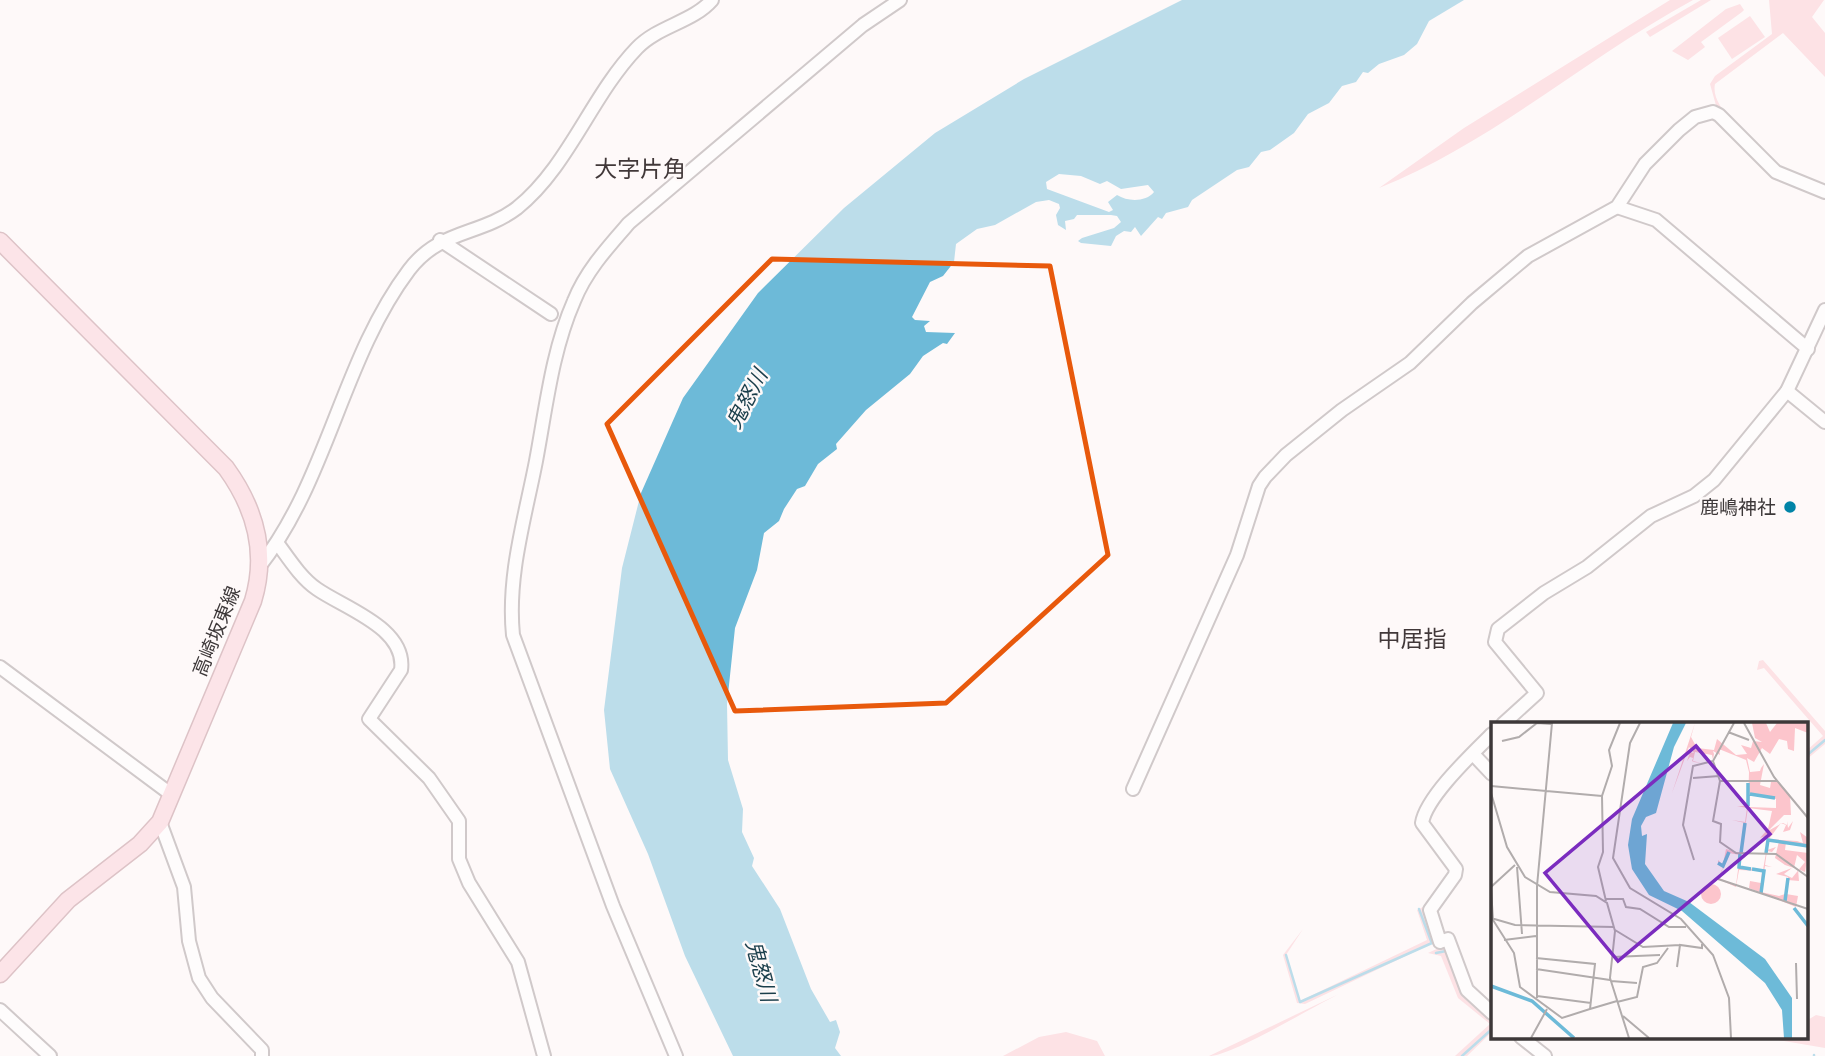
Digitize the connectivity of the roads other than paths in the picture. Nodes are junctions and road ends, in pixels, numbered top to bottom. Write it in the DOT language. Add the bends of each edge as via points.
graph roads {
  1 [pos="712,0"];
  2 [pos="900,0"];
  3 [pos="1825,192"];
  4 [pos="1617,206"];
  5 [pos="440,240"];
  6 [pos="0,241"];
  7 [pos="1825,310"];
  8 [pos="551,314"];
  9 [pos="1808,349"];
  10 [pos="1787,391"];
  11 [pos="1825,422"];
  12 [pos="278,544"];
  13 [pos="259,567"];
  14 [pos="0,667"];
  15 [pos="1504,722"];
  16 [pos="1491,736"];
  17 [pos="1474,754"];
  18 [pos="1491,772"];
  19 [pos="1133,789"];
  20 [pos="173,795"];
  21 [pos="160,822"];
  22 [pos="0,974"];
  23 [pos="0,1010"];
  24 [pos="1491,1011"];
  25 [pos="1522,1038"];
  26 [pos="50,1056"];
  27 [pos="262,1056"];
  28 [pos="544,1056"];
  29 [pos="676,1056"];
  30 [pos="1545,1056"];
  1 -- 5 [label="street" via="640,44 614,73 556,165 516,208 495,221"];
  2 -- 29 [label="street" via="863,25 629,223 596,261 574,300 556,353 519,541 510,609 513,635 613,906"];
  3 -- 4 [label="street" via="1776,172 1713,112 1695,117 1679,130 1645,164"];
  4 -- 9 [label="street" via="1656,220"];
  4 -- 19 [label="street" via="1528,256 1410,363 1342,410 1265,477 1237,555"];
  5 -- 8 [label="street"];
  5 -- 12 [label="street" via="426,250 393,295"];
  6 -- 13 [label="main road, 高崎坂東線" via="226,468 250,508"];
  7 -- 9 [label="street"];
  9 -- 10 [label="street"];
  10 -- 11 [label="street"];
  10 -- 15 [label="street" via="1736,456 1703,489 1651,516 1498,629 1495,642 1536,692"];
  12 -- 13 [label="street"];
  12 -- 28 [label="street" via="317,589 370,618 397,646 401,670 369,719 429,778 460,821 459,859 518,962"];
  13 -- 20 [label="main road, 高崎坂東線" via="253,601"];
  14 -- 20 [label="street"];
  16 -- 17 [label="street"];
  17 -- 18 [label="street"];
  17 -- 24 [label="street" via="1436,797 1422,823 1456,869 1430,910 1436,935 1440,942 1448,939 1467,990"];
  20 -- 21 [label="main road, 高崎坂東線"];
  21 -- 22 [label="main road, 高崎坂東線" via="140,844 68,900"];
  21 -- 27 [label="street" via="184,887 189,941 199,978 262,1050"];
  23 -- 26 [label="street"];
  25 -- 30 [label="street"];
}
